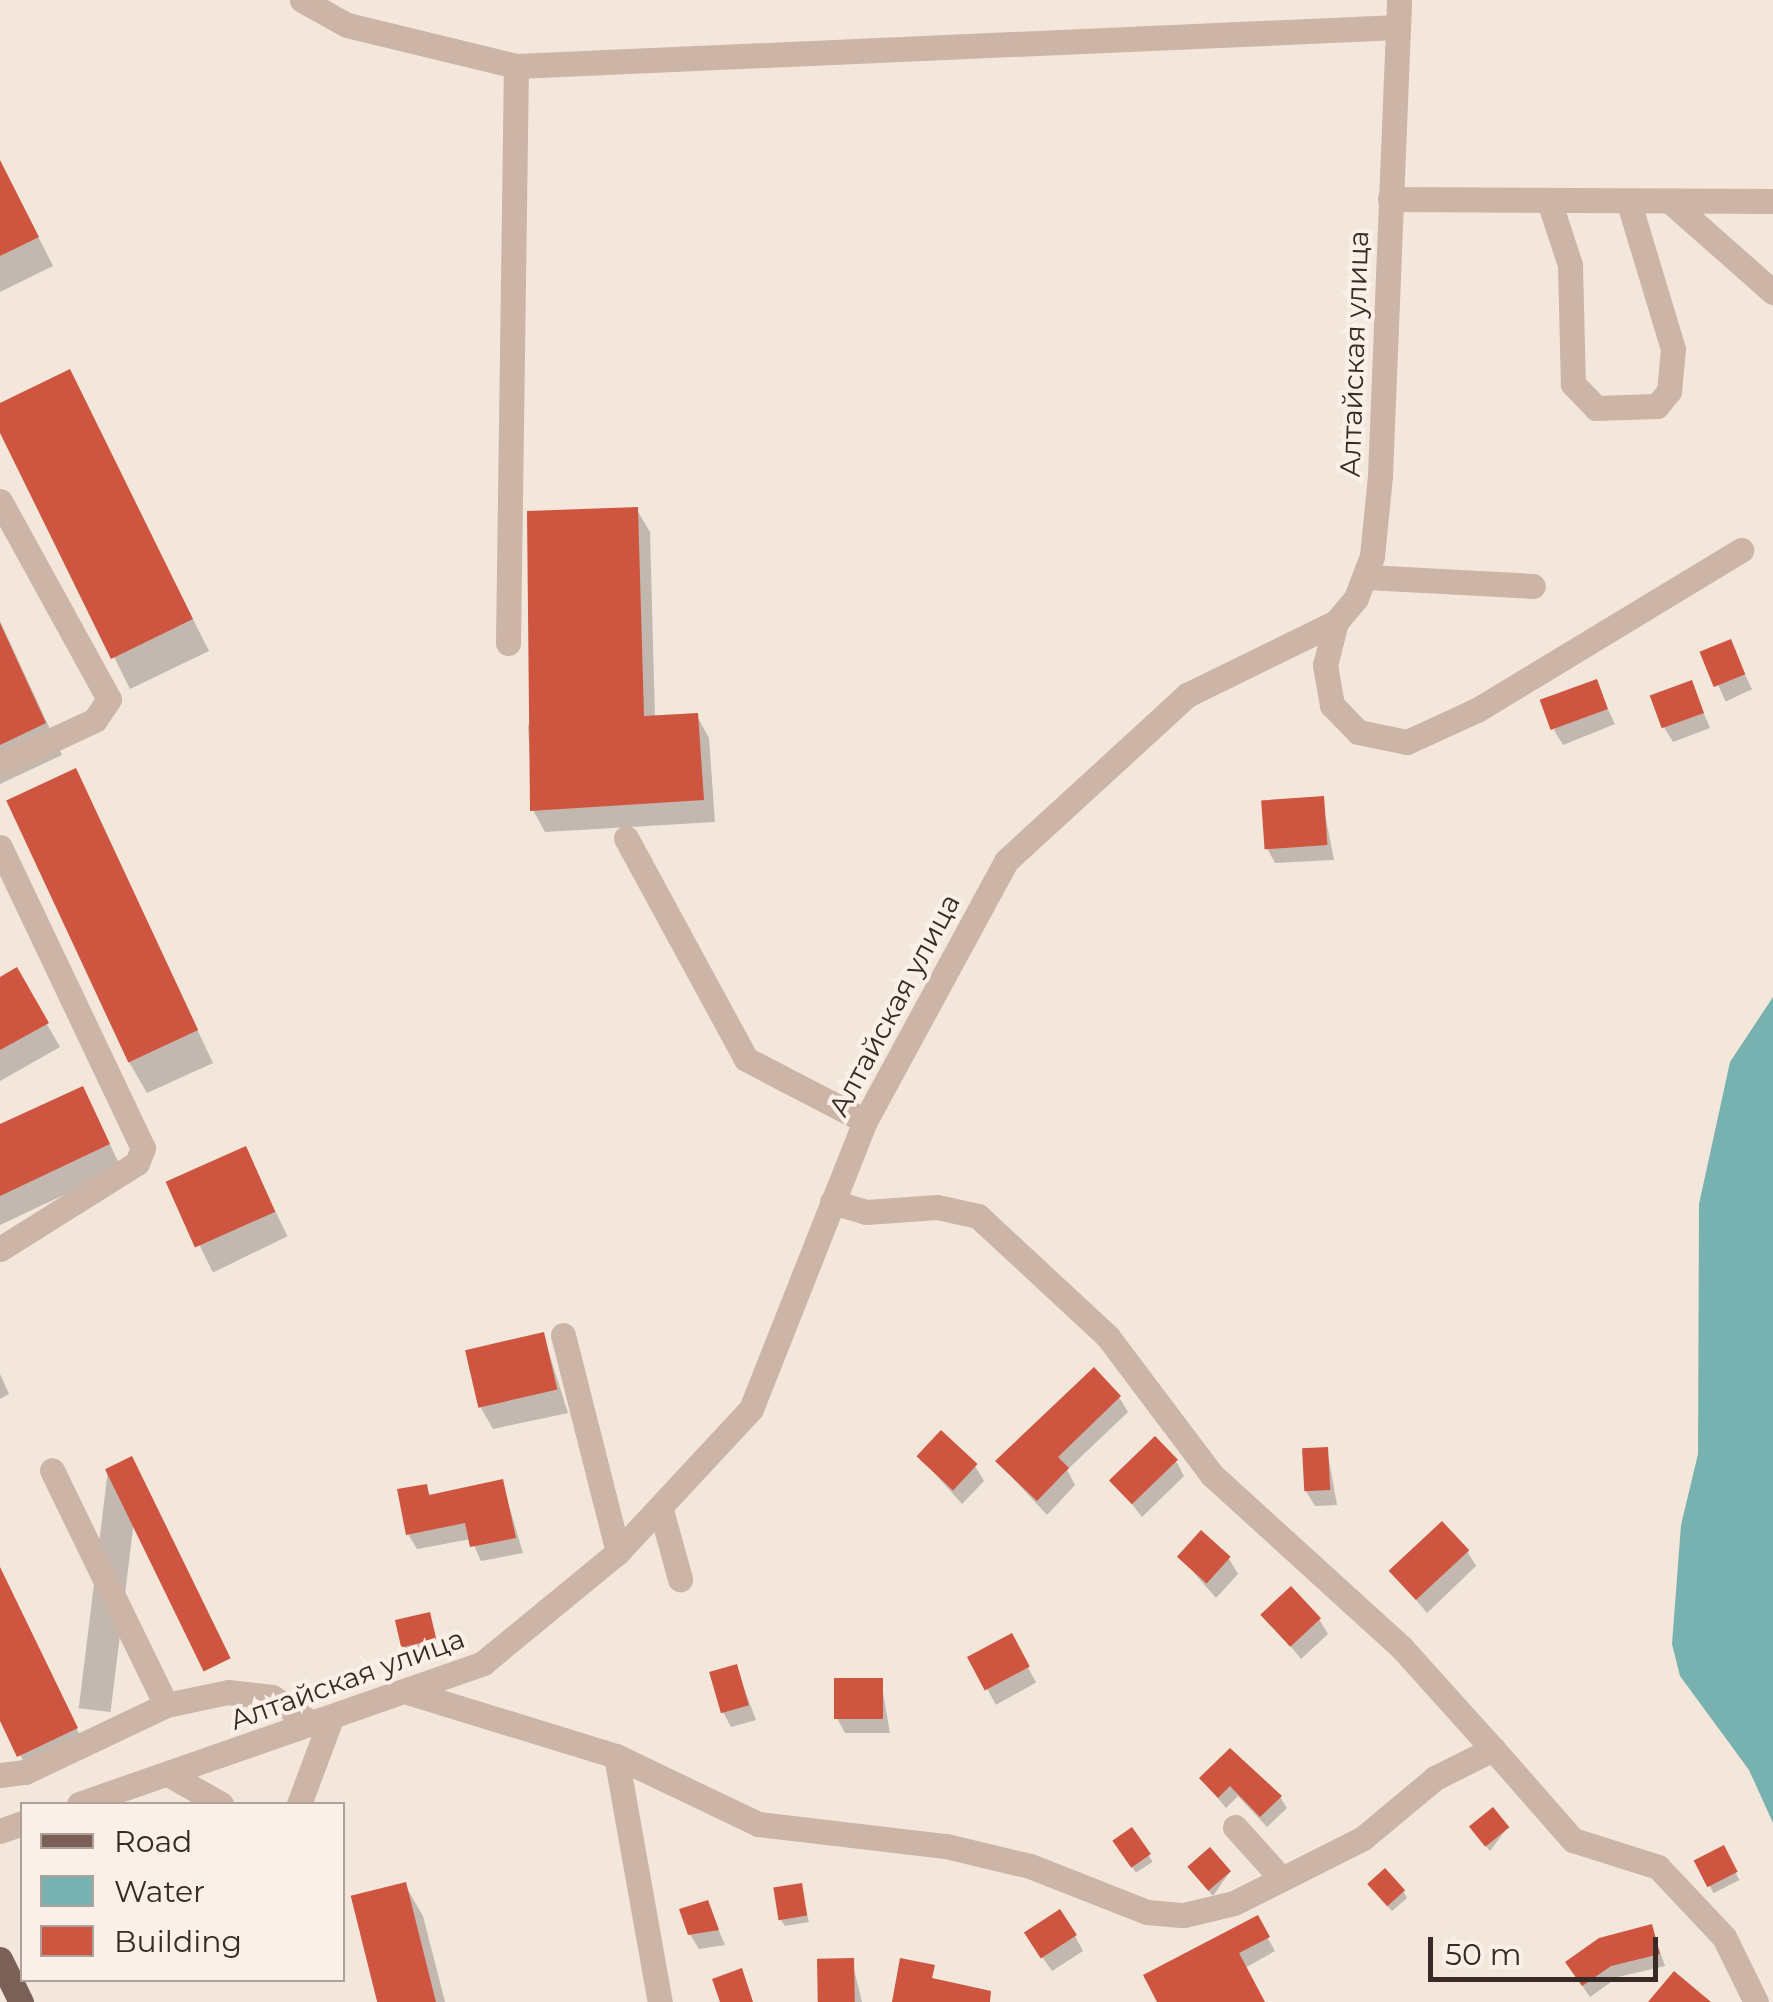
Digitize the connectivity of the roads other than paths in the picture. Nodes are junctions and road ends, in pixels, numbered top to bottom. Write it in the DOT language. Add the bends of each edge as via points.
graph roads {
  1 [pos="302,0"];
  2 [pos="1398,0"];
  3 [pos="1398,26"];
  4 [pos="516,66"];
  5 [pos="1390,199"];
  6 [pos="1549,201"];
  7 [pos="1773,201"];
  8 [pos="1629,203"];
  9 [pos="1672,204"];
  10 [pos="1773,292"];
  11 [pos="0,501"];
  12 [pos="1741,550"];
  13 [pos="1367,577"];
  14 [pos="1532,586"];
  15 [pos="1336,622"];
  16 [pos="508,643"];
  17 [pos="0,764"];
  18 [pos="626,838"];
  19 [pos="0,848"];
  20 [pos="865,1121"];
  21 [pos="832,1202"];
  22 [pos="0,1249"];
  23 [pos="563,1334"];
  24 [pos="52,1470"];
  25 [pos="660,1510"];
  26 [pos="618,1552"];
  27 [pos="680,1579"];
  28 [pos="411,1693"];
  29 [pos="166,1705"];
  30 [pos="323,1724"];
  31 [pos="1494,1749"];
  32 [pos="616,1756"];
  33 [pos="168,1774"];
  34 [pos="0,1775"];
  35 [pos="84,1802"];
  36 [pos="217,1802"];
  37 [pos="301,1802"];
  38 [pos="1236,1828"];
  39 [pos="1281,1878"];
  40 [pos="0,1959"];
  41 [pos="21,2002"];
  42 [pos="660,2002"];
  43 [pos="1756,2002"];
  1 -- 4 [label="lane" via="346,25"];
  2 -- 3 [label="lane, Алтайская улица"];
  3 -- 4 [label="lane"];
  3 -- 5 [label="lane, Алтайская улица"];
  4 -- 16 [label="lane"];
  5 -- 6 [label="lane"];
  5 -- 13 [label="lane, Алтайская улица"];
  6 -- 8 [label="lane"];
  6 -- 8 [label="lane" via="1570,265 1573,384 1596,408 1657,406 1669,391 1673,349"];
  7 -- 9 [label="lane"];
  8 -- 9 [label="lane"];
  9 -- 10 [label="lane"];
  11 -- 17 [label="lane" via="108,699 94,720"];
  12 -- 15 [label="lane" via="1407,742 1358,732 1332,705 1326,665"];
  13 -- 14 [label="lane"];
  13 -- 15 [label="lane"];
  15 -- 20 [label="lane, Алтайская улица" via="1212,678 1056,807 976,910"];
  18 -- 20 [label="lane" via="746,1059"];
  19 -- 22 [label="lane" via="143,1148 137,1163"];
  20 -- 21 [label="lane, Алтайская улица"];
  21 -- 25 [label="lane, Алтайская улица" via="751,1409"];
  21 -- 31 [label="lane" via="978,1216 1108,1337 1212,1475 1402,1648"];
  23 -- 26 [label="lane"];
  24 -- 29 [label="lane"];
  25 -- 26 [label="lane, Алтайская улица"];
  25 -- 27 [label="lane"];
  26 -- 28 [label="lane, Алтайская улица" via="530,1633"];
  28 -- 30 [label="lane, Алтайская улица"];
  28 -- 32 [label="lane"];
  29 -- 30 [label="lane" via="228,1692 272,1697"];
  29 -- 34 [label="lane"];
  30 -- 33 [label="lane, Алтайская улица"];
  30 -- 37 [label="lane"];
  31 -- 39 [label="lane" via="1435,1778 1363,1838"];
  31 -- 43 [label="lane" via="1574,1840 1658,1867 1724,1938"];
  32 -- 39 [label="lane" via="758,1824 946,1846 1030,1866 1148,1912 1234,1903"];
  32 -- 42 [label="lane"];
  33 -- 35 [label="lane, Алтайская улица"];
  33 -- 36 [label="lane"];
  38 -- 39 [label="lane"];
  40 -- 41 [label="main road"];
}
